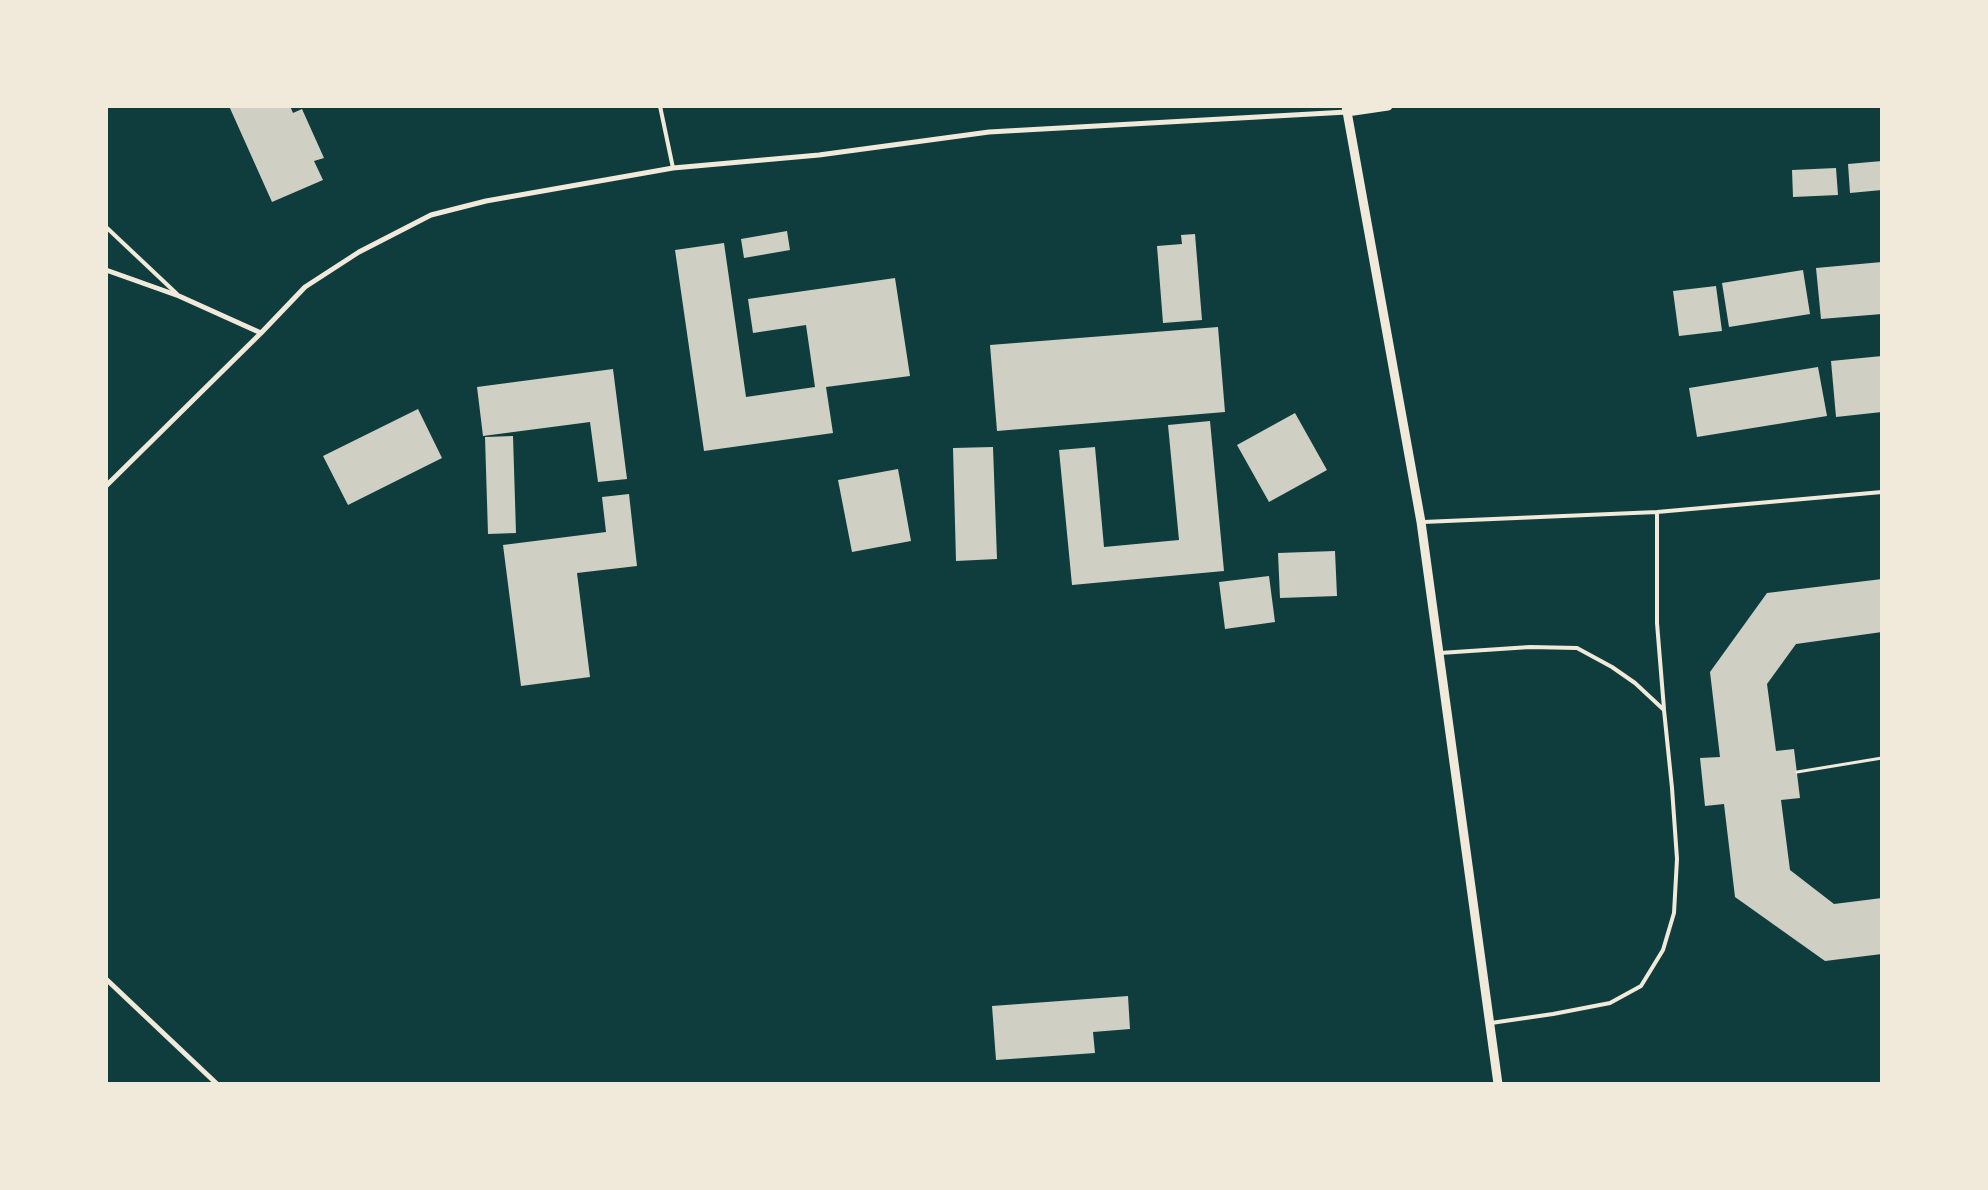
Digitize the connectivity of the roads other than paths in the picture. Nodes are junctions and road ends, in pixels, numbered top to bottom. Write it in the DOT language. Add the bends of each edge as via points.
graph roads {
  1 [pos="660,106"];
  2 [pos="1388,106"];
  3 [pos="1346,109"];
  4 [pos="673,168"];
  5 [pos="106,227"];
  6 [pos="106,270"];
  7 [pos="179,296"];
  8 [pos="261,333"];
  9 [pos="106,486"];
  10 [pos="1882,492"];
  11 [pos="1657,512"];
  12 [pos="1422,522"];
  13 [pos="1439,653"];
  14 [pos="1664,710"];
  15 [pos="106,978"];
  16 [pos="1490,1022"];
  17 [pos="217,1084"];
  18 [pos="1498,1084"];
  1 -- 4 [label="lane"];
  2 -- 3 [label="street"];
  3 -- 4 [label="street" via="989,132 819,155"];
  3 -- 12 [label="street"];
  4 -- 8 [label="street" via="486,201 431,215 359,252 305,287"];
  5 -- 7 [label="lane"];
  6 -- 7 [label="street"];
  7 -- 8 [label="street"];
  8 -- 9 [label="street"];
  10 -- 11 [label="lane"];
  11 -- 12 [label="lane"];
  11 -- 14 [label="lane" via="1657,623"];
  12 -- 13 [label="street"];
  13 -- 14 [label="lane" via="1530,646 1577,648 1635,683"];
  13 -- 16 [label="street"];
  14 -- 16 [label="lane" via="1677,858 1674,913 1663,950 1640,986 1610,1003"];
  15 -- 17 [label="street"];
  16 -- 18 [label="street"];
}
